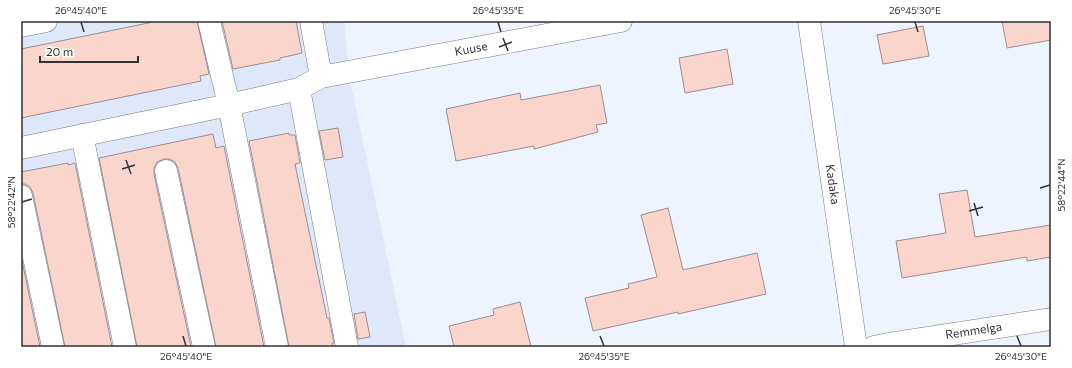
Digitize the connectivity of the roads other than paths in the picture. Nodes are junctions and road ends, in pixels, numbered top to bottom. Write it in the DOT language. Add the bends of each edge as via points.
graph roads {
  1 [pos="46,21"];
  2 [pos="209,21"];
  3 [pos="311,21"];
  4 [pos="622,21"];
  5 [pos="809,21"];
  6 [pos="21,26"];
  7 [pos="321,77"];
  8 [pos="299,89"];
  9 [pos="229,105"];
  10 [pos="82,135"];
  11 [pos="21,148"];
  12 [pos="166,171"];
  13 [pos="21,196"];
  14 [pos="1051,320"];
  15 [pos="53,347"];
  16 [pos="125,347"];
  17 [pos="204,347"];
  18 [pos="277,347"];
  19 [pos="347,347"];
  20 [pos="856,347"];
  21 [pos="874,347"];
  1 -- 6 [label="street"];
  2 -- 9 [label="street"];
  3 -- 7 [label="street"];
  4 -- 7 [label="street, Kuuse"];
  5 -- 20 [label="street, Kadaka"];
  7 -- 8 [label="street, Kuuse"];
  8 -- 9 [label="street, Kuuse"];
  8 -- 19 [label="street"];
  9 -- 10 [label="street, Kuuse"];
  9 -- 18 [label="street"];
  10 -- 11 [label="street, Kuuse"];
  10 -- 16 [label="street"];
  12 -- 17 [label="street"];
  13 -- 15 [label="street"];
  14 -- 21 [label="street, Remmelga"];
}
